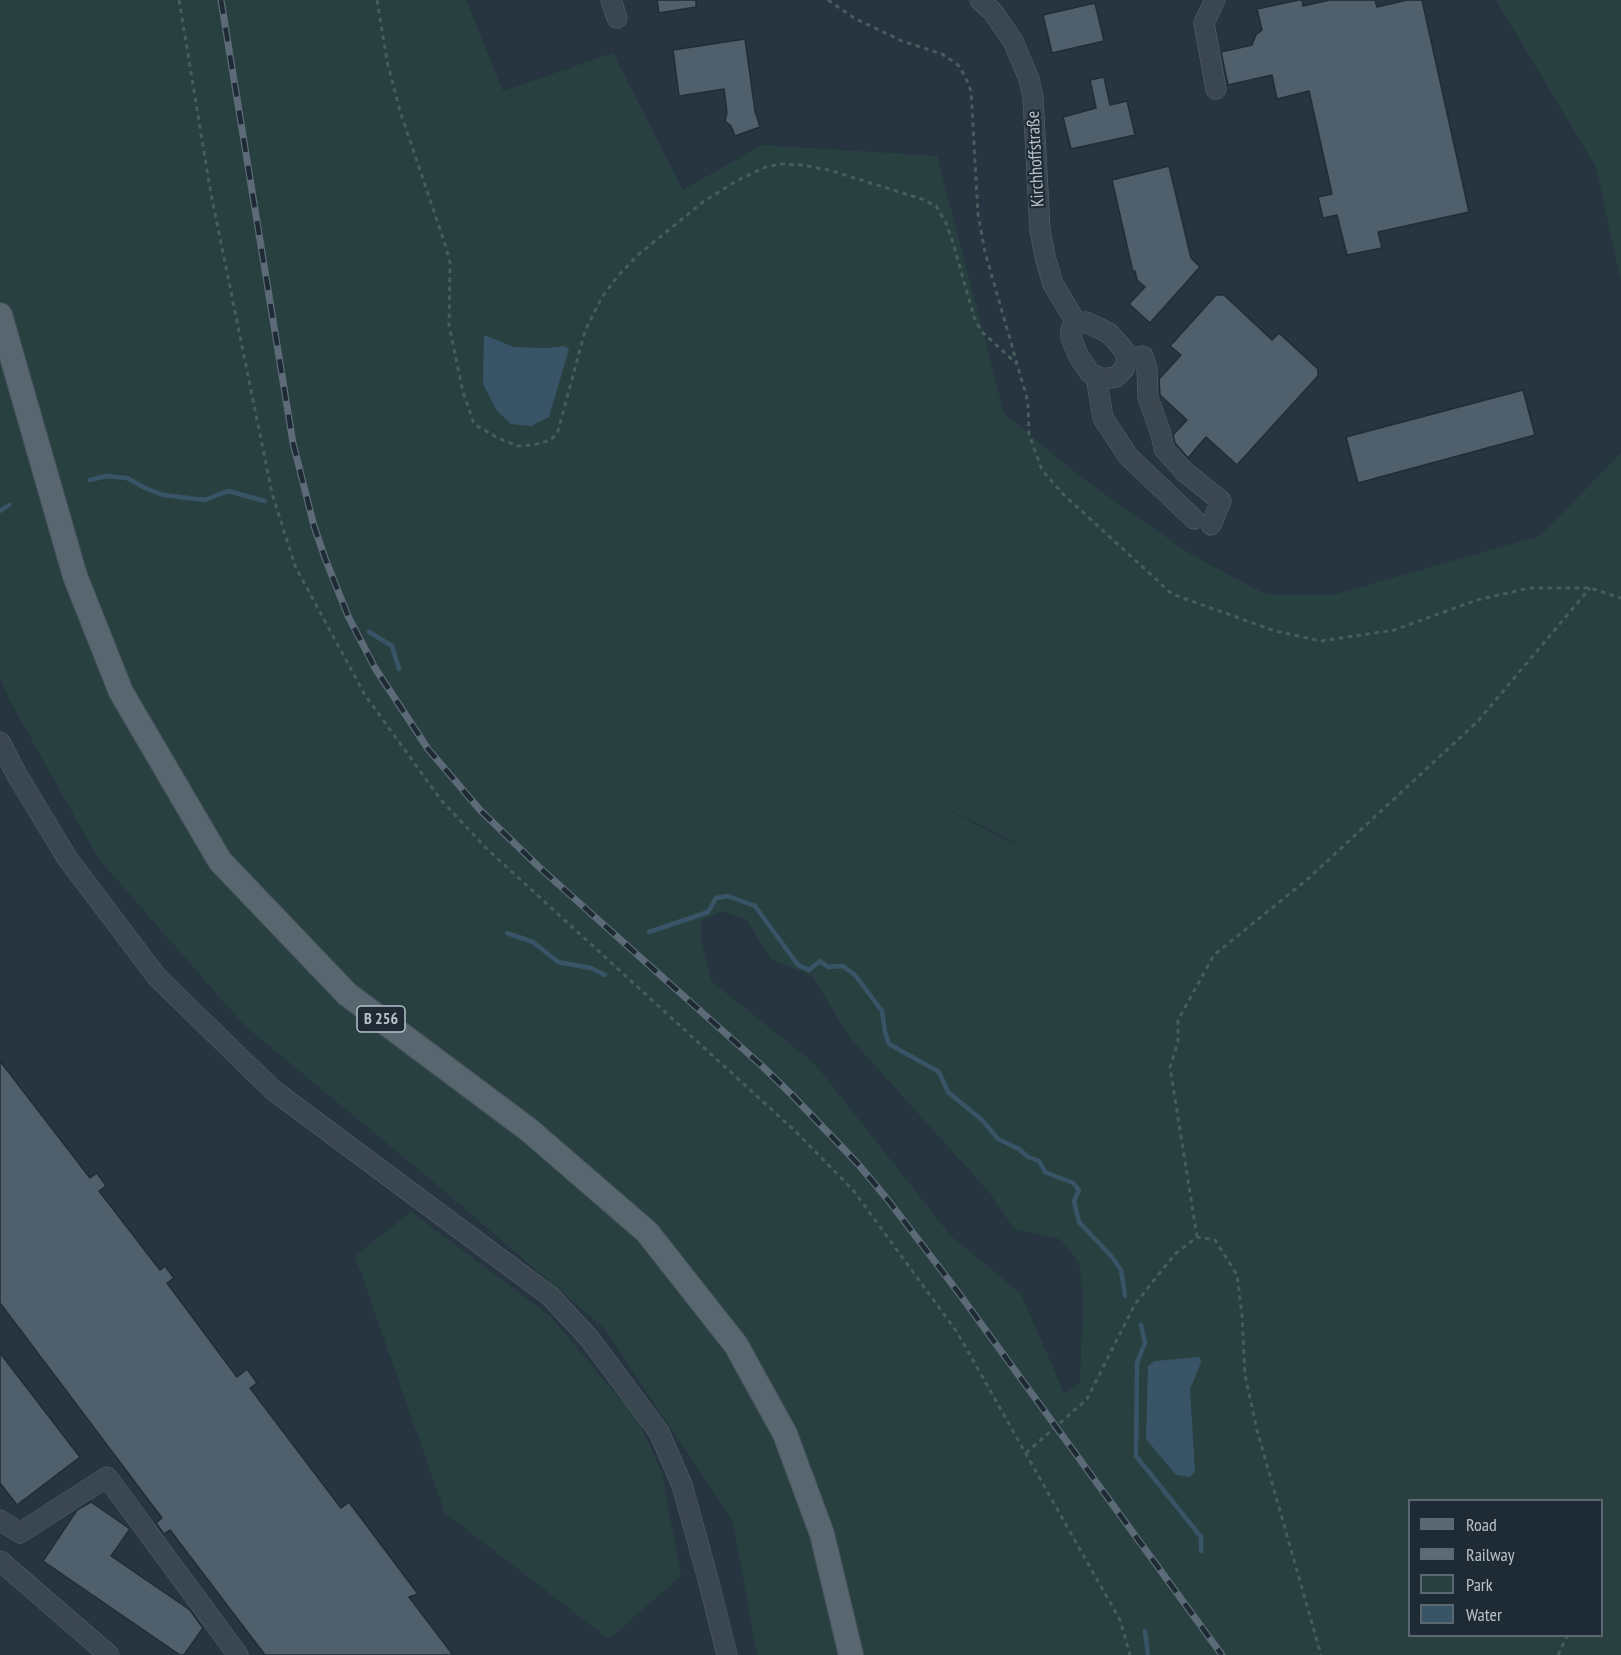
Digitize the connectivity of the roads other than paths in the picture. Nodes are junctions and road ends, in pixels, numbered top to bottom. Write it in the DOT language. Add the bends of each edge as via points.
graph roads {
  1 [pos="980,0"];
  2 [pos="1215,0"];
  3 [pos="1216,89"];
  4 [pos="0,315"];
  5 [pos="1077,324"];
  6 [pos="1127,359"];
  7 [pos="1096,376"];
  8 [pos="0,742"];
  9 [pos="0,1520"];
  10 [pos="0,1561"];
  11 [pos="109,1655"];
  12 [pos="238,1655"];
  13 [pos="727,1655"];
  14 [pos="851,1655"];
  1 -- 5 [label="street, Kirchhoffstraße" via="1013,41 1029,79 1045,257 1053,284"];
  2 -- 3 [label="street" via="1203,23"];
  4 -- 14 [label="main road, B 256" via="75,576 121,692 220,861 347,994 529,1130 647,1232 736,1345 784,1434 822,1534"];
  5 -- 6 [label="street" via="1086,322 1109,333"];
  5 -- 7 [label="street" via="1071,330 1071,338 1084,365"];
  6 -- 7 [label="street" via="1116,377"];
  6 -- 7 [label="street" via="1143,356 1148,398 1164,449 1221,501 1203,522 1128,456 1103,418"];
  8 -- 13 [label="street" via="67,858 157,977 273,1090 550,1296 589,1338 659,1432 682,1485"];
  9 -- 12 [label="street" via="20,1533 106,1477"];
  10 -- 11 [label="street"];
}
